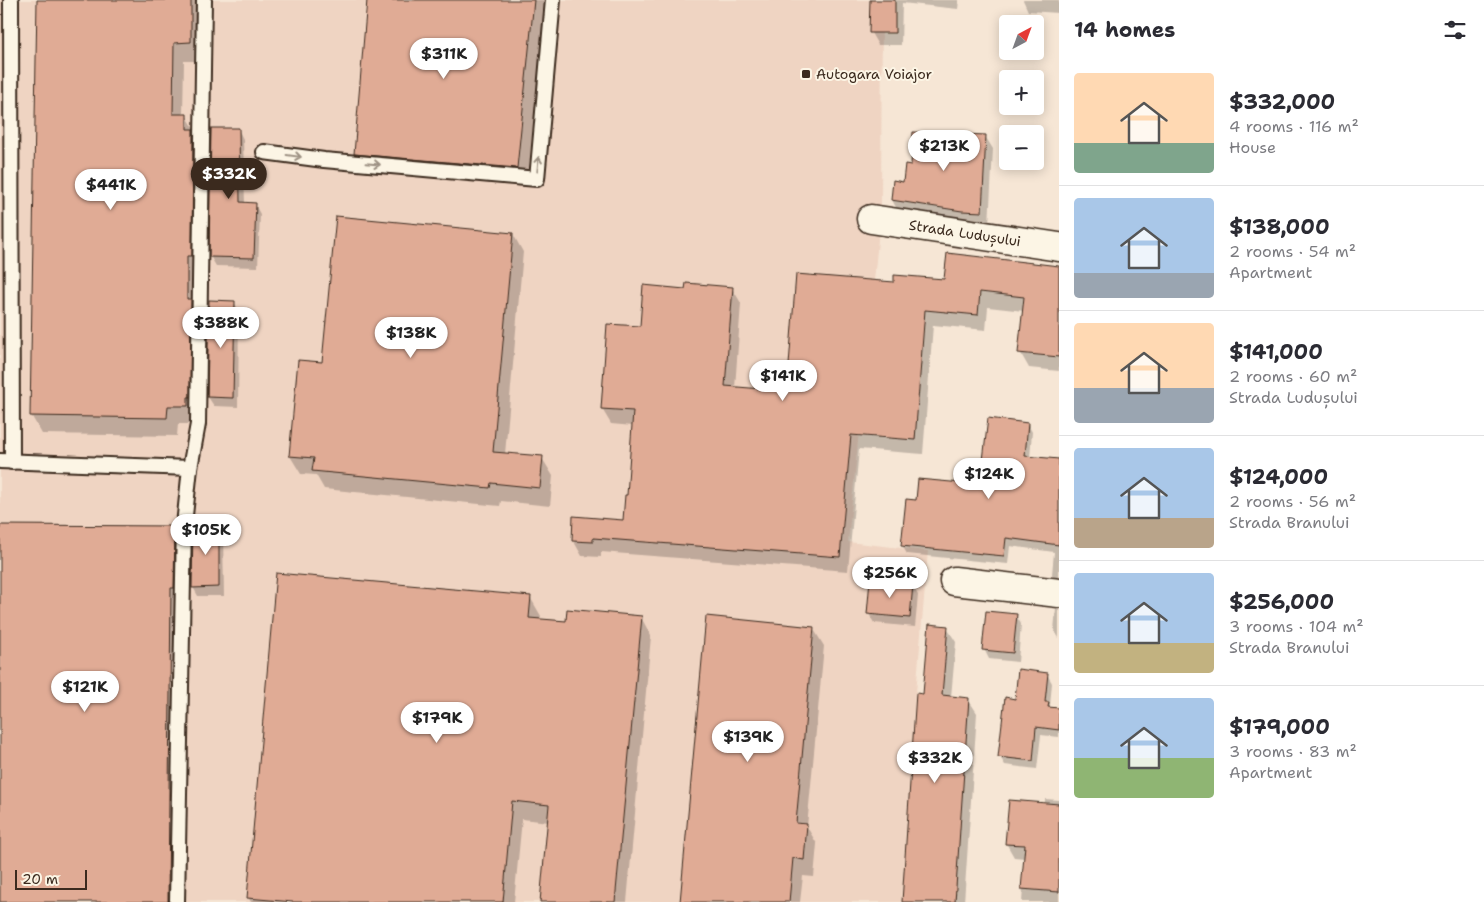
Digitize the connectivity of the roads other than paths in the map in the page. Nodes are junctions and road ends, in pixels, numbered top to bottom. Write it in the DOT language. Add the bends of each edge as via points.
graph roads {
  1 [pos="11,0"];
  2 [pos="204,0"];
  3 [pos="553,0"];
  4 [pos="264,152"];
  5 [pos="871,219"];
  6 [pos="1059,247"];
  7 [pos="6,462"];
  8 [pos="190,468"];
  9 [pos="954,581"];
  10 [pos="1059,593"];
  11 [pos="177,902"];
  1 -- 7 [label="lane"];
  2 -- 8 [label="lane" via="198,424"];
  4 -- 3 [label="lane, one-way" via="537,179"];
  5 -- 6 [label="street, Strada Ludușului"];
  7 -- 8 [label="lane"];
  8 -- 11 [label="lane" via="184,526"];
  9 -- 10 [label="street"];
}
